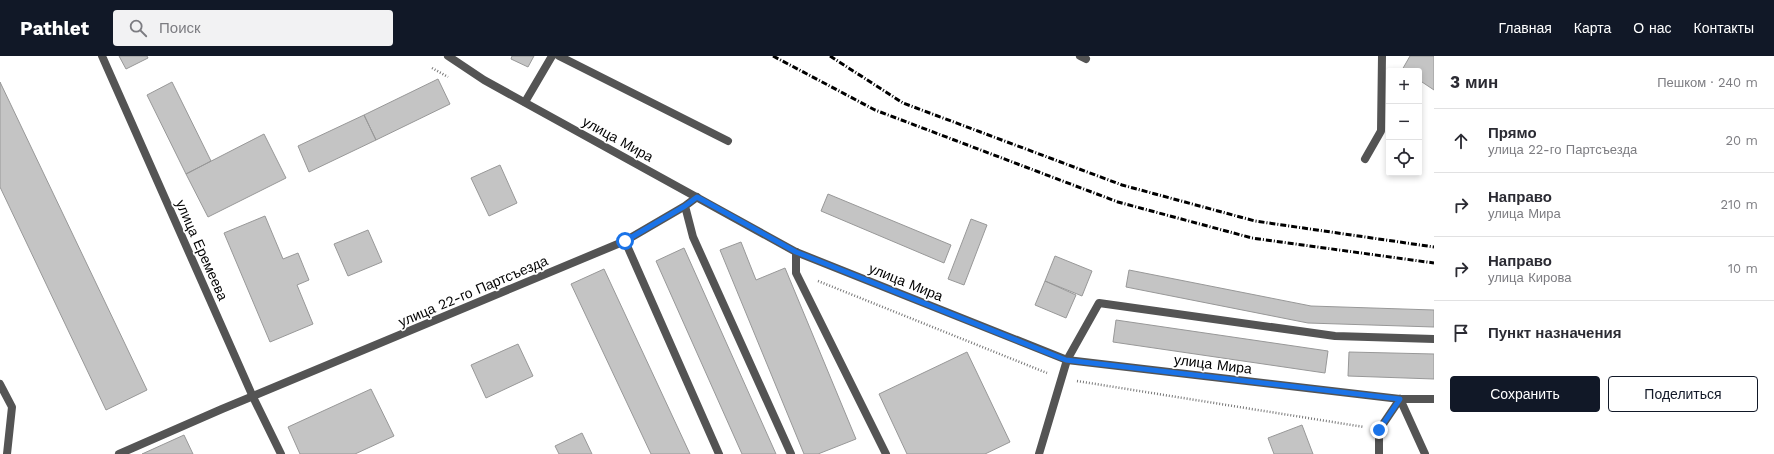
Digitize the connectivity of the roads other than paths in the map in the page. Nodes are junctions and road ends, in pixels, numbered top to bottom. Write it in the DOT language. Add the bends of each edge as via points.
graph roads {
  1 [pos="102,56"];
  2 [pos="448,56"];
  3 [pos="552,56"];
  4 [pos="559,56"];
  5 [pos="1382,56"];
  6 [pos="525,102"];
  7 [pos="728,141"];
  8 [pos="1365,159"];
  9 [pos="697,197"];
  10 [pos="685,206"];
  11 [pos="625,241"];
  12 [pos="796,252"];
  13 [pos="1434,339"];
  14 [pos="1066,360"];
  15 [pos="0,384"];
  16 [pos="253,397"];
  17 [pos="1400,399"];
  18 [pos="1434,399"];
  19 [pos="7,454"];
  20 [pos="119,454"];
  21 [pos="281,454"];
  22 [pos="719,454"];
  23 [pos="792,454"];
  24 [pos="886,454"];
  25 [pos="1039,454"];
  26 [pos="1379,454"];
  27 [pos="1425,454"];
  1 -- 16 [label="street, улица Еремеева"];
  2 -- 6 [label="street, улица Мира" via="484,80"];
  3 -- 6 [label="street"];
  4 -- 7 [label="street"];
  5 -- 8 [label="street" via="1381,131"];
  6 -- 9 [label="street, улица Мира"];
  9 -- 10 [label="street, улица 22-го Партсъезда"];
  9 -- 12 [label="street, улица Мира"];
  10 -- 11 [label="street, улица 22-го Партсъезда"];
  10 -- 23 [label="street" via="693,237"];
  11 -- 16 [label="street, улица 22-го Партсъезда"];
  11 -- 22 [label="street"];
  12 -- 14 [label="street, улица Мира"];
  12 -- 24 [label="street" via="796,273"];
  13 -- 14 [label="street" via="1335,336 1099,303"];
  14 -- 17 [label="street, улица Мира"];
  14 -- 25 [label="street"];
  15 -- 19 [label="street" via="12,407"];
  16 -- 20 [label="street, улица 22-го Партсъезда"];
  16 -- 21 [label="street, улица Еремеева"];
  17 -- 18 [label="street, улица Мира"];
  17 -- 26 [label="street" via="1379,430"];
  17 -- 27 [label="street"];
}
